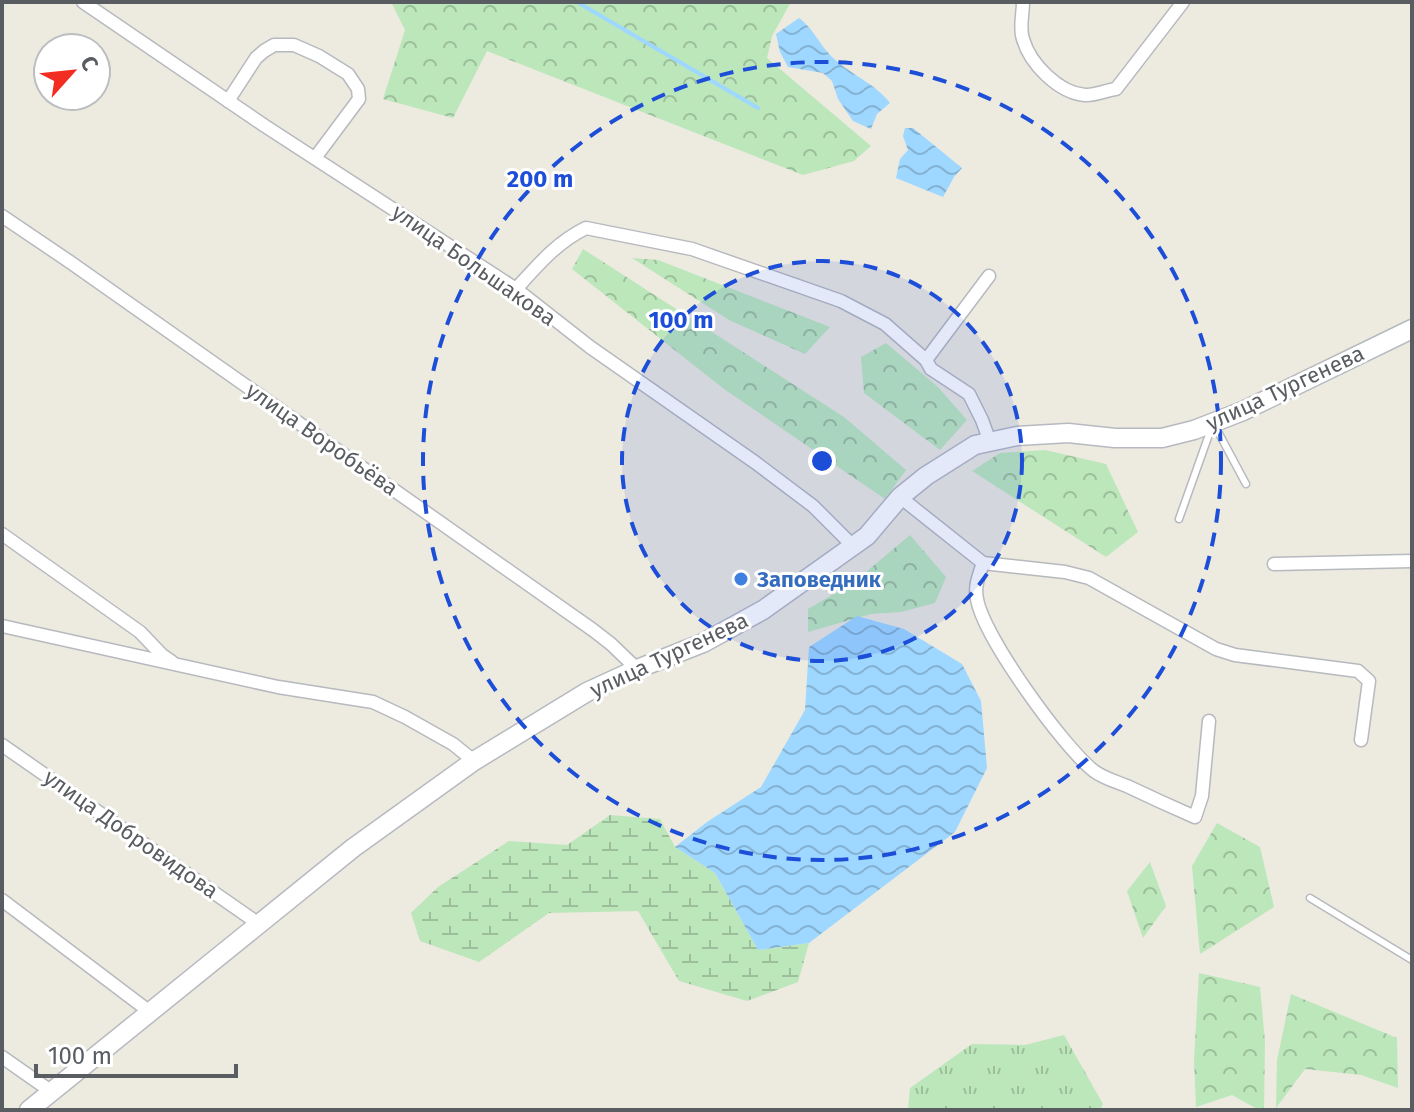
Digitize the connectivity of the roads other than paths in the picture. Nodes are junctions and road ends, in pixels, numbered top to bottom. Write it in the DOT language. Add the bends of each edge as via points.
graph roads {
  1 [pos="83,2"];
  2 [pos="1023,2"];
  3 [pos="1183,2"];
  4 [pos="228,101"];
  5 [pos="315,158"];
  6 [pos="2,216"];
  7 [pos="989,276"];
  8 [pos="516,289"];
  9 [pos="1412,329"];
  10 [pos="926,360"];
  11 [pos="1213,423"];
  12 [pos="990,442"];
  13 [pos="1246,484"];
  14 [pos="900,497"];
  15 [pos="1179,519"];
  16 [pos="2,534"];
  17 [pos="853,546"];
  18 [pos="1412,561"];
  19 [pos="983,563"];
  20 [pos="1274,564"];
  21 [pos="2,626"];
  22 [pos="175,664"];
  23 [pos="637,669"];
  24 [pos="1209,721"];
  25 [pos="1361,740"];
  26 [pos="2,745"];
  27 [pos="474,761"];
  28 [pos="1310,898"];
  29 [pos="2,900"];
  30 [pos="259,924"];
  31 [pos="1412,960"];
  32 [pos="150,1012"];
  33 [pos="2,1057"];
  34 [pos="52,1092"];
  35 [pos="29,1110"];
  1 -- 4 [label="street, улица Большакова"];
  2 -- 3 [label="street" via="1021,37 1029,54 1045,76 1085,95 1116,89"];
  4 -- 5 [label="street, улица Большакова"];
  4 -- 5 [label="street" via="256,58 274,45 294,45 348,74 359,99"];
  5 -- 8 [label="street, улица Большакова"];
  6 -- 23 [label="street, улица Воробьёва" via="593,630"];
  7 -- 10 [label="street"];
  8 -- 10 [label="street" via="554,247 586,228 692,249 841,301 885,324"];
  8 -- 17 [label="street, улица Большакова" via="813,506"];
  9 -- 11 [label="street, улица Тургенева"];
  10 -- 12 [label="street" via="969,394"];
  11 -- 12 [label="street, улица Тургенева" via="1162,438 1068,433"];
  11 -- 13 [label="lane"];
  11 -- 15 [label="lane"];
  12 -- 14 [label="street, улица Тургенева" via="975,445"];
  14 -- 17 [label="street, улица Тургенева"];
  14 -- 19 [label="street"];
  16 -- 22 [label="street" via="140,632"];
  17 -- 23 [label="street, улица Тургенева" via="763,610 703,643"];
  18 -- 20 [label="street"];
  19 -- 24 [label="street" via="976,596 981,616 1044,713 1096,773 1195,817"];
  19 -- 25 [label="street" via="1089,578 1235,655 1358,671 1369,681"];
  21 -- 22 [label="street"];
  22 -- 27 [label="street" via="373,702 453,744"];
  23 -- 27 [label="street, улица Тургенева" via="587,692"];
  26 -- 30 [label="street, улица Добровидова"];
  27 -- 30 [label="street, улица Тургенева"];
  28 -- 31 [label="lane"];
  29 -- 32 [label="street"];
  30 -- 32 [label="street, улица Тургенева"];
  32 -- 34 [label="street, улица Тургенева"];
  33 -- 34 [label="street"];
  34 -- 35 [label="street, улица Тургенева"];
}
